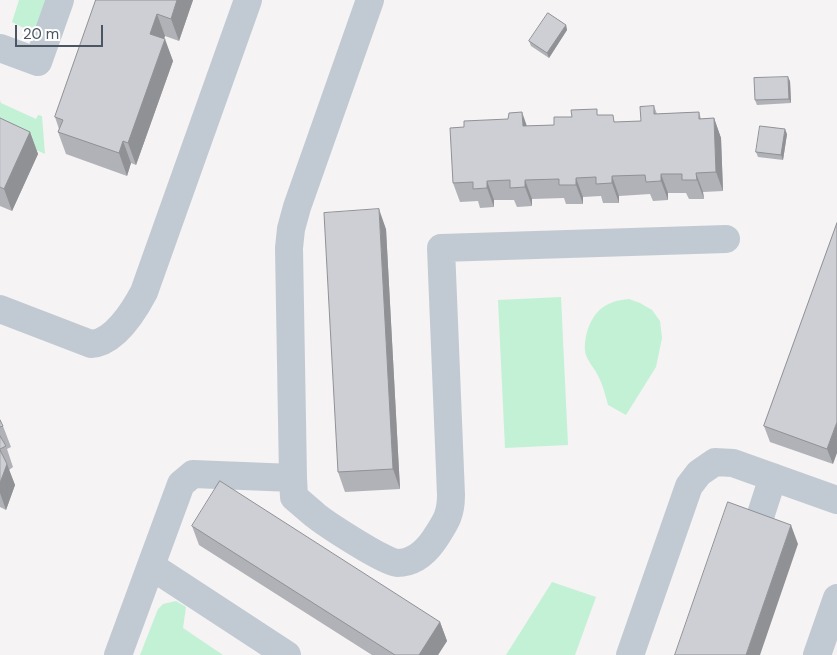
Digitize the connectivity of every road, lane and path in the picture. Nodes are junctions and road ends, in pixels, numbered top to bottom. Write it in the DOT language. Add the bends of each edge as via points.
graph roads {
  1 [pos="60,0"];
  2 [pos="248,0"];
  3 [pos="370,0"];
  4 [pos="0,48"];
  5 [pos="726,239"];
  6 [pos="0,309"];
  7 [pos="773,477"];
  8 [pos="293,478"];
  9 [pos="837,500"];
  10 [pos="760,517"];
  11 [pos="151,566"];
  12 [pos="837,598"];
  13 [pos="118,655"];
  14 [pos="287,655"];
  15 [pos="630,655"];
  16 [pos="817,655"];
  1 -- 4 [label="lane" via="38,62"];
  2 -- 6 [label="lane" via="144,292 128,318 107,338 91,344"];
  3 -- 8 [label="lane" via="291,229"];
  5 -- 8 [label="lane" via="441,248 451,504 443,527 421,555 409,562 394,563 316,516 294,497"];
  7 -- 9 [label="lane"];
  7 -- 10 [label="lane"];
  7 -- 15 [label="lane" via="733,463 715,462 699,473 689,486"];
  8 -- 11 [label="lane" via="193,474 182,484"];
  11 -- 13 [label="lane"];
  11 -- 14 [label="lane"];
  12 -- 16 [label="lane"];
}
